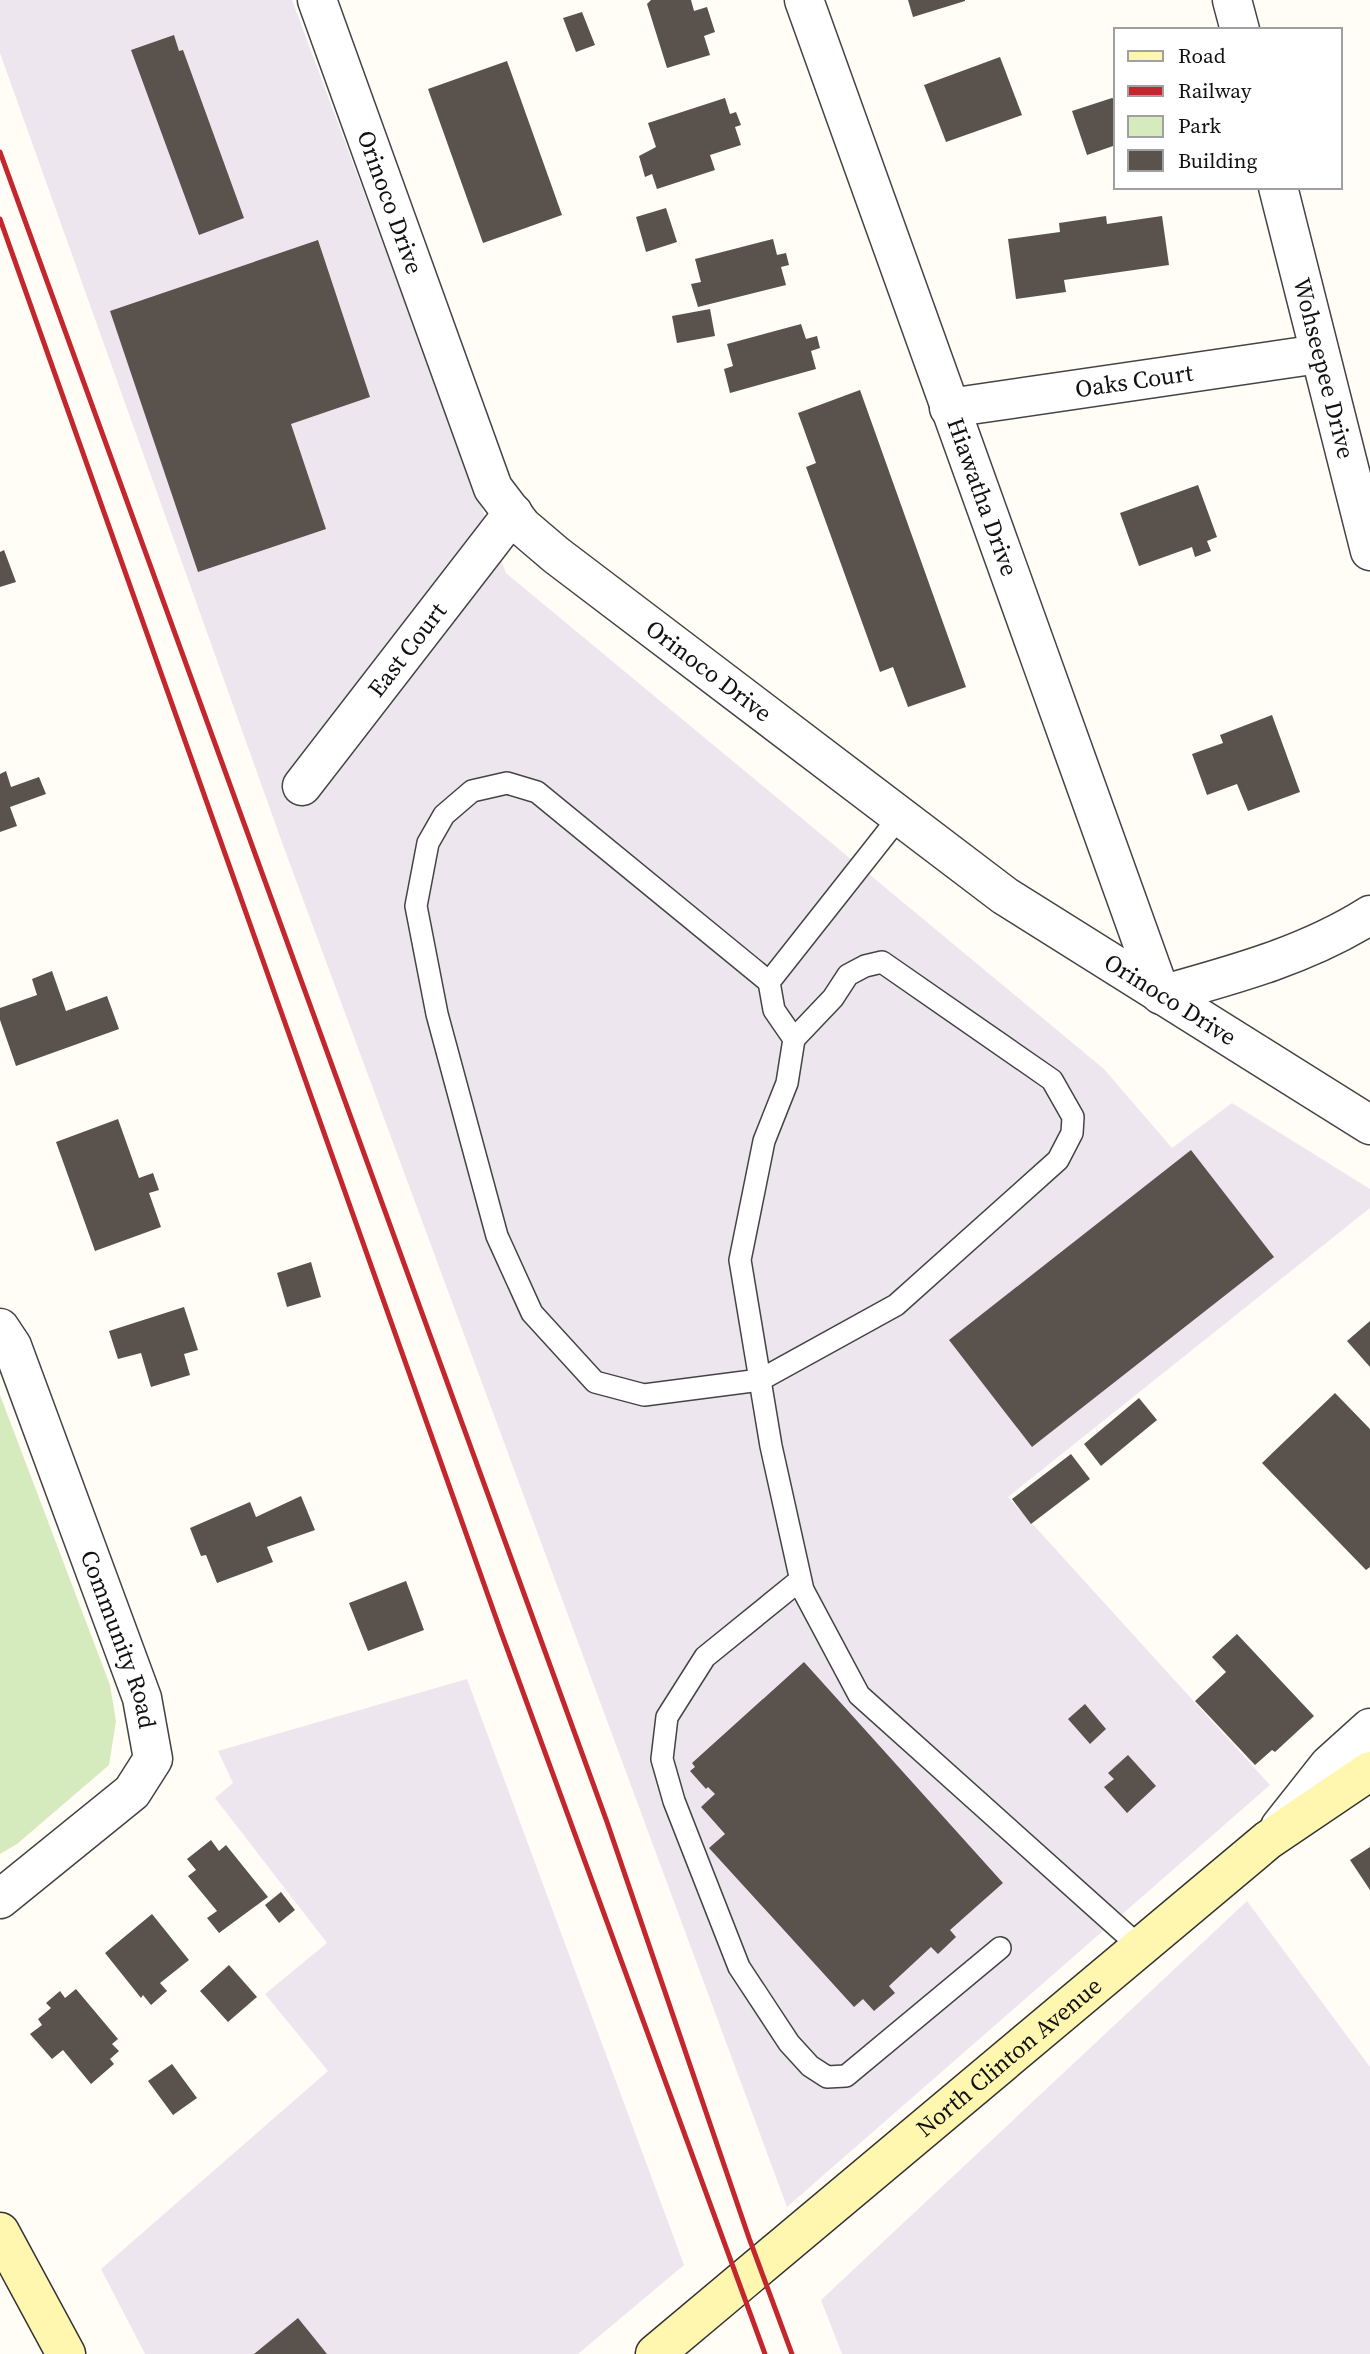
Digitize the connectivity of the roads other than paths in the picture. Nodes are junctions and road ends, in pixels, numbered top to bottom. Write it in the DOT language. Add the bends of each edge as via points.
graph roads {
  1 [pos="317,0"];
  2 [pos="804,0"];
  3 [pos="1232,0"];
  4 [pos="1239,28"];
  5 [pos="1278,189"];
  6 [pos="1319,354"];
  7 [pos="949,408"];
  8 [pos="513,513"];
  9 [pos="1370,551"];
  10 [pos="302,786"];
  11 [pos="900,816"];
  12 [pos="1370,915"];
  13 [pos="769,982"];
  14 [pos="1161,995"];
  15 [pos="793,1039"];
  16 [pos="1370,1125"];
  17 [pos="0,1328"];
  18 [pos="760,1380"];
  19 [pos="800,1580"];
  20 [pos="1370,1728"];
  21 [pos="1370,1771"];
  22 [pos="1273,1837"];
  23 [pos="0,1899"];
  24 [pos="1140,1947"];
  25 [pos="1000,1948"];
  26 [pos="0,2232"];
  27 [pos="66,2354"];
  28 [pos="655,2354"];
  1 -- 8 [label="street, Orinoco Drive" via="493,488"];
  2 -- 7 [label="street, Hiawatha Drive"];
  3 -- 4 [label="street"];
  5 -- 6 [label="street, Wohseepee Drive"];
  6 -- 7 [label="street, Oaks Court"];
  6 -- 9 [label="street, Wohseepee Drive"];
  7 -- 14 [label="street, Hiawatha Drive"];
  8 -- 10 [label="street, East Court"];
  8 -- 11 [label="street, Orinoco Drive" via="556,555"];
  11 -- 13 [label="lane"];
  11 -- 14 [label="street, Orinoco Drive" via="1004,895"];
  12 -- 14 [label="street" via="1339,935 1238,974"];
  13 -- 15 [label="lane" via="774,1010"];
  13 -- 18 [label="lane" via="537,792 508,783 472,791 444,815 428,843 416,906 437,1014 497,1236 532,1313 594,1382 643,1395"];
  14 -- 16 [label="street, Orinoco Drive"];
  15 -- 18 [label="lane" via="787,1083 764,1141 740,1260"];
  15 -- 18 [label="lane" via="833,998 848,975 882,962 1052,1080 1073,1117 1072,1133 1058,1160 895,1305"];
  17 -- 23 [label="street, Community Road" via="12,1346 142,1698 153,1759 132,1792"];
  18 -- 19 [label="lane"];
  19 -- 24 [label="lane" via="859,1695"];
  19 -- 25 [label="lane" via="705,1657 667,1717 662,1759 674,1801 739,1967 789,2043 810,2066 827,2077 846,2076"];
  20 -- 22 [label="street" via="1329,1765"];
  21 -- 22 [label="main road, North Clinton Avenue"];
  22 -- 24 [label="main road, North Clinton Avenue"];
  24 -- 28 [label="main road, North Clinton Avenue"];
  26 -- 27 [label="main road"];
}
